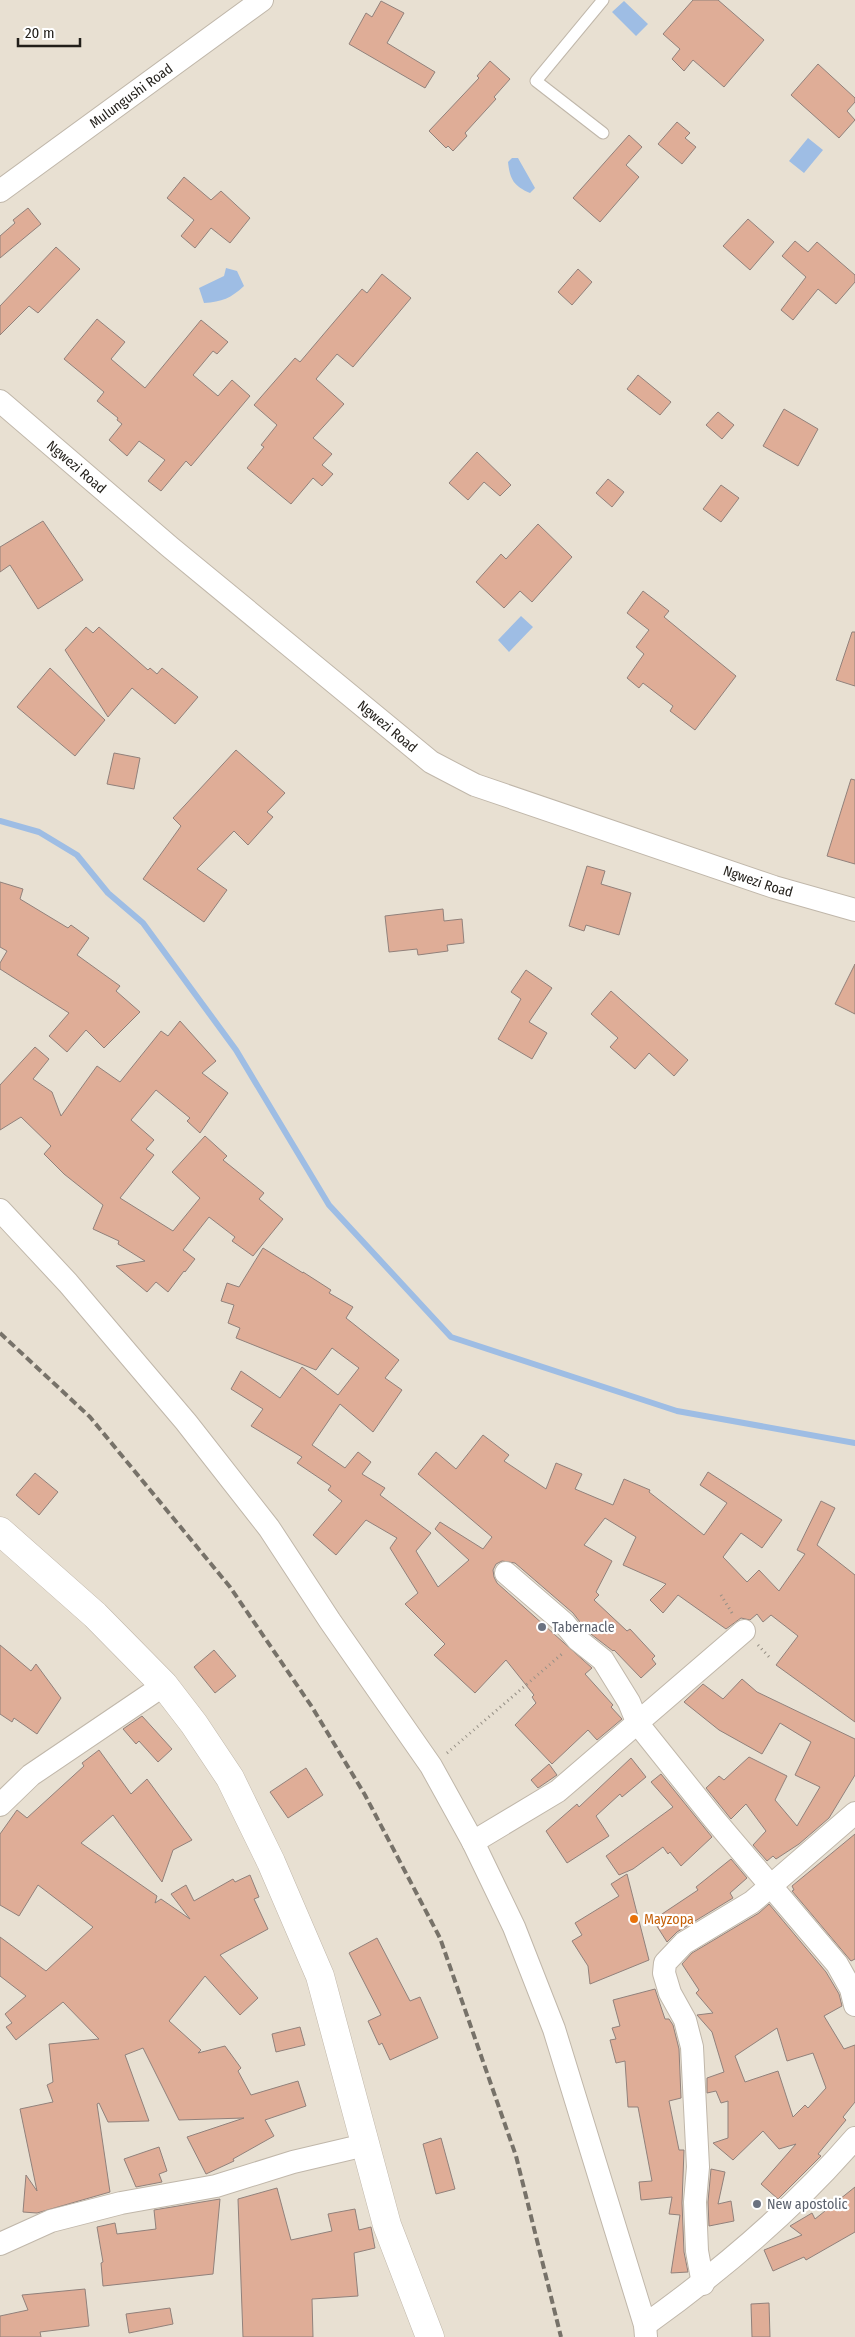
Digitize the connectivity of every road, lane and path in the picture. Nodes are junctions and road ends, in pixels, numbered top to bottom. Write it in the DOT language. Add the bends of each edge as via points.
graph roads {
  1 [pos="262,0"];
  2 [pos="604,0"];
  3 [pos="603,133"];
  4 [pos="0,191"];
  5 [pos="0,401"];
  6 [pos="855,910"];
  7 [pos="0,1210"];
  8 [pos="0,1531"];
  9 [pos="506,1573"];
  10 [pos="744,1631"];
  11 [pos="578,1640"];
  12 [pos="164,1685"];
  13 [pos="638,1724"];
  14 [pos="431,1766"];
  15 [pos="0,1805"];
  16 [pos="855,1813"];
  17 [pos="473,1842"];
  18 [pos="772,1885"];
  19 [pos="855,2005"];
  20 [pos="855,2138"];
  21 [pos="364,2145"];
  22 [pos="0,2244"];
  23 [pos="702,2284"];
  24 [pos="645,2331"];
  25 [pos="430,2337"];
  1 -- 4 [label="street, Mulungushi Road"];
  2 -- 3 [label="lane" via="536,81"];
  5 -- 6 [label="street, Ngwezi Road" via="170,547 431,762 475,786 774,887"];
  7 -- 14 [label="street" via="68,1283 174,1407 269,1528"];
  8 -- 12 [label="street" via="95,1615"];
  9 -- 11 [label="street" via="564,1623"];
  10 -- 13 [label="street"];
  11 -- 13 [label="street" via="603,1660 629,1702"];
  11 -- 14 [label="path"];
  12 -- 15 [label="street" via="31,1775"];
  12 -- 21 [label="street" via="230,1778 271,1862 320,1976"];
  13 -- 17 [label="street" via="558,1791"];
  13 -- 18 [label="street"];
  14 -- 17 [label="street"];
  16 -- 18 [label="street"];
  17 -- 24 [label="street" via="514,1927 554,2029"];
  18 -- 19 [label="street" via="836,1964"];
  18 -- 23 [label="street" via="752,1902 684,1944 665,1963 664,1973 670,1993 685,2020 692,2047 698,2167 697,2251"];
  20 -- 23 [label="street" via="820,2179"];
  21 -- 22 [label="street" via="293,2162 216,2186 50,2220"];
  21 -- 25 [label="street" via="387,2225"];
  23 -- 24 [label="street"];
}
